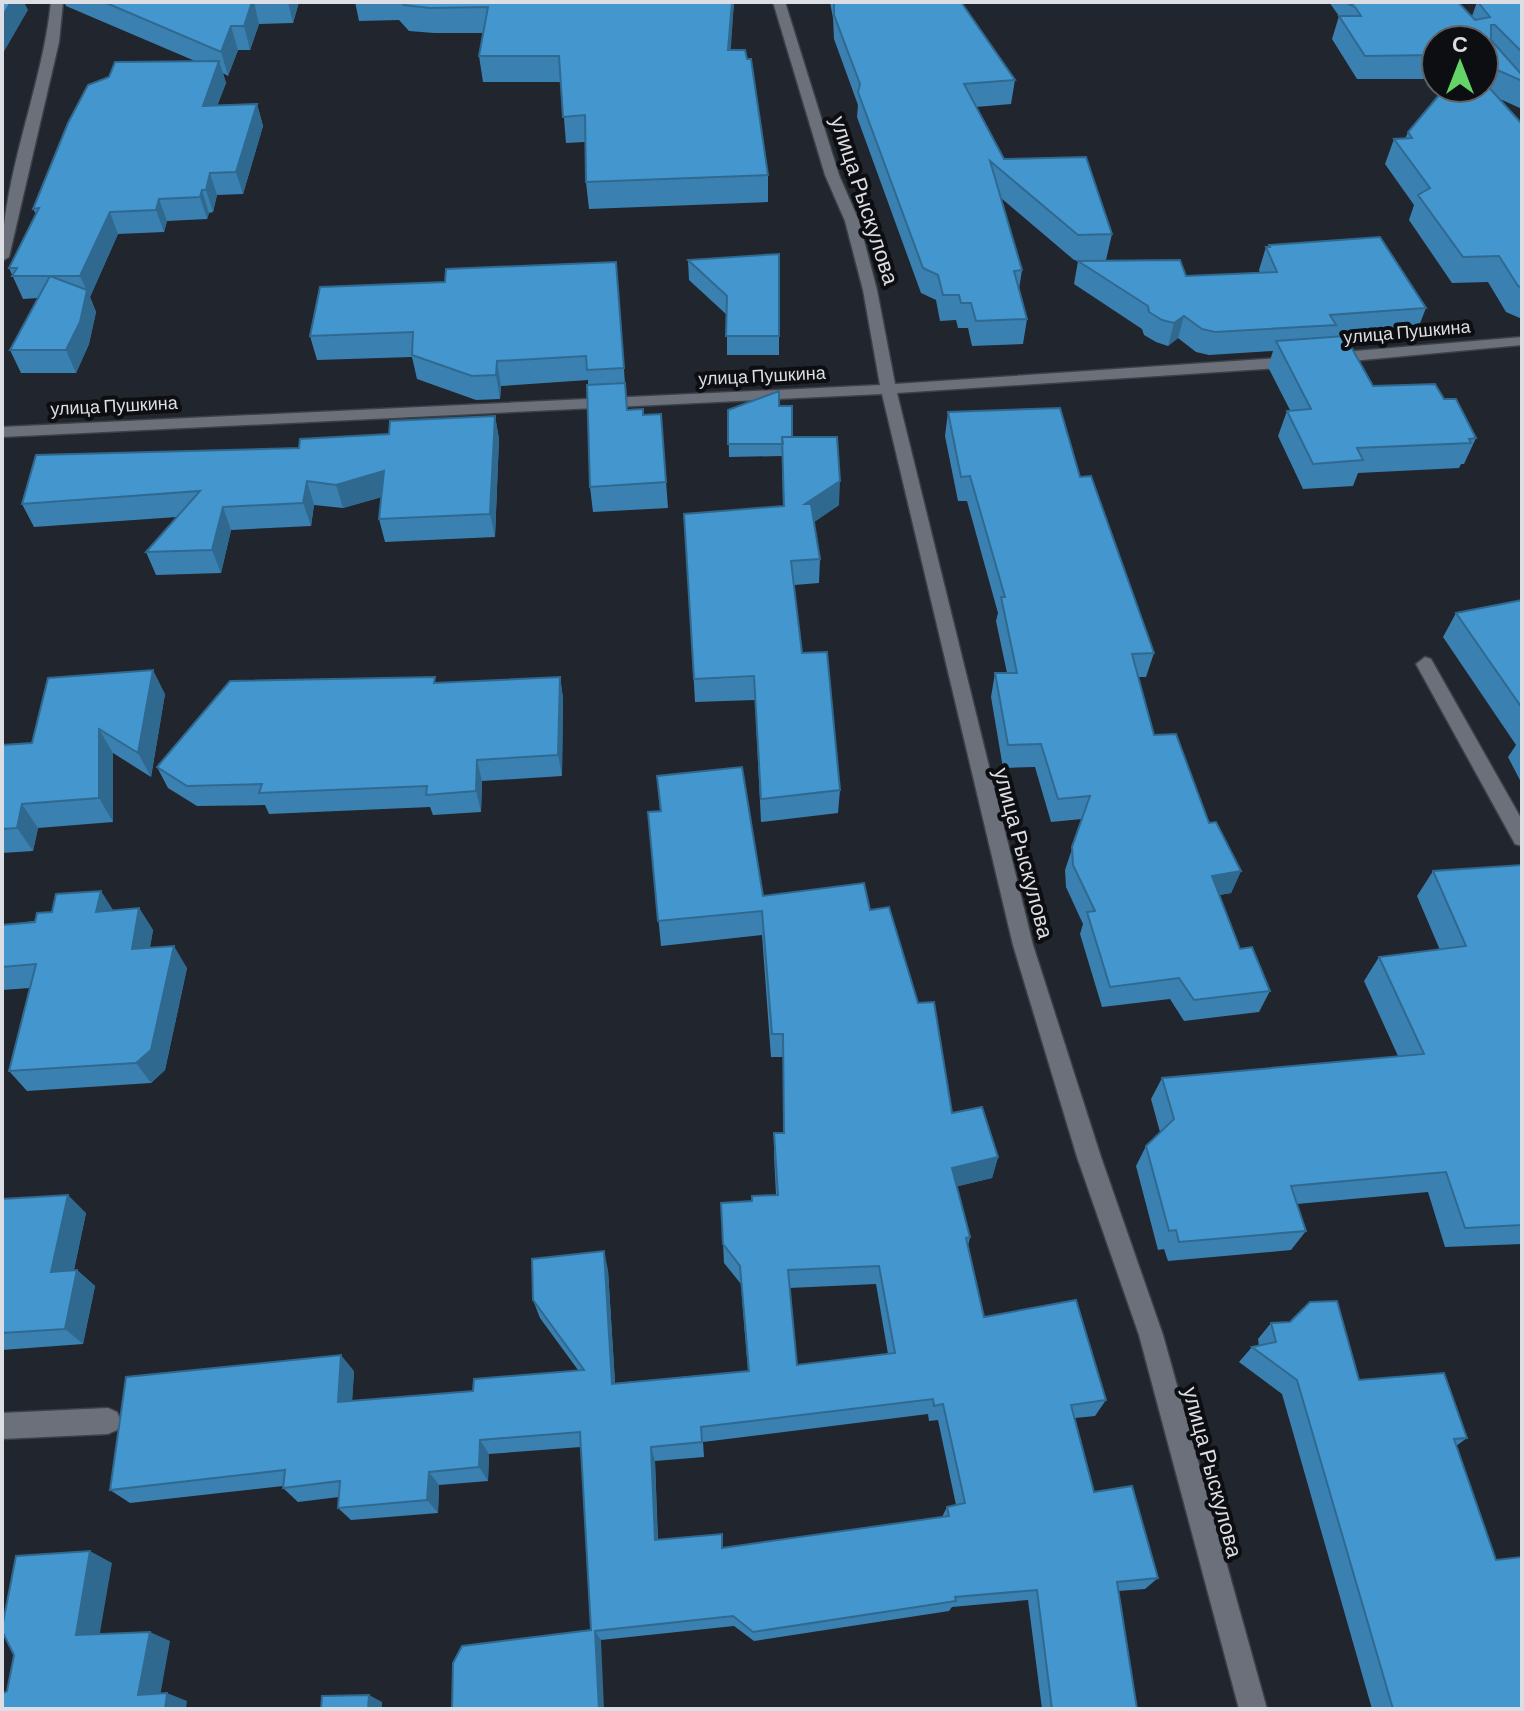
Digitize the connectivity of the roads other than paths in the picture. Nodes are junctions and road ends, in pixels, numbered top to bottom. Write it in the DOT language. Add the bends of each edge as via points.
graph roads {
  1 [pos="57,2"];
  2 [pos="779,2"];
  3 [pos="2,257"];
  4 [pos="1522,341"];
  5 [pos="888,388"];
  6 [pos="2,432"];
  7 [pos="1425,664"];
  8 [pos="1522,838"];
  9 [pos="108,1421"];
  10 [pos="2,1426"];
  11 [pos="1253,1709"];
  1 -- 3 [label="street" via="53,42"];
  2 -- 5 [label="street, улица Рыскулова" via="832,175 852,221"];
  4 -- 5 [label="street, улица Пушкина"];
  5 -- 6 [label="street, улица Пушкина"];
  5 -- 11 [label="street, улица Рыскулова" via="1023,945 1151,1335"];
  7 -- 8 [label="street"];
  9 -- 10 [label="street"];
}
